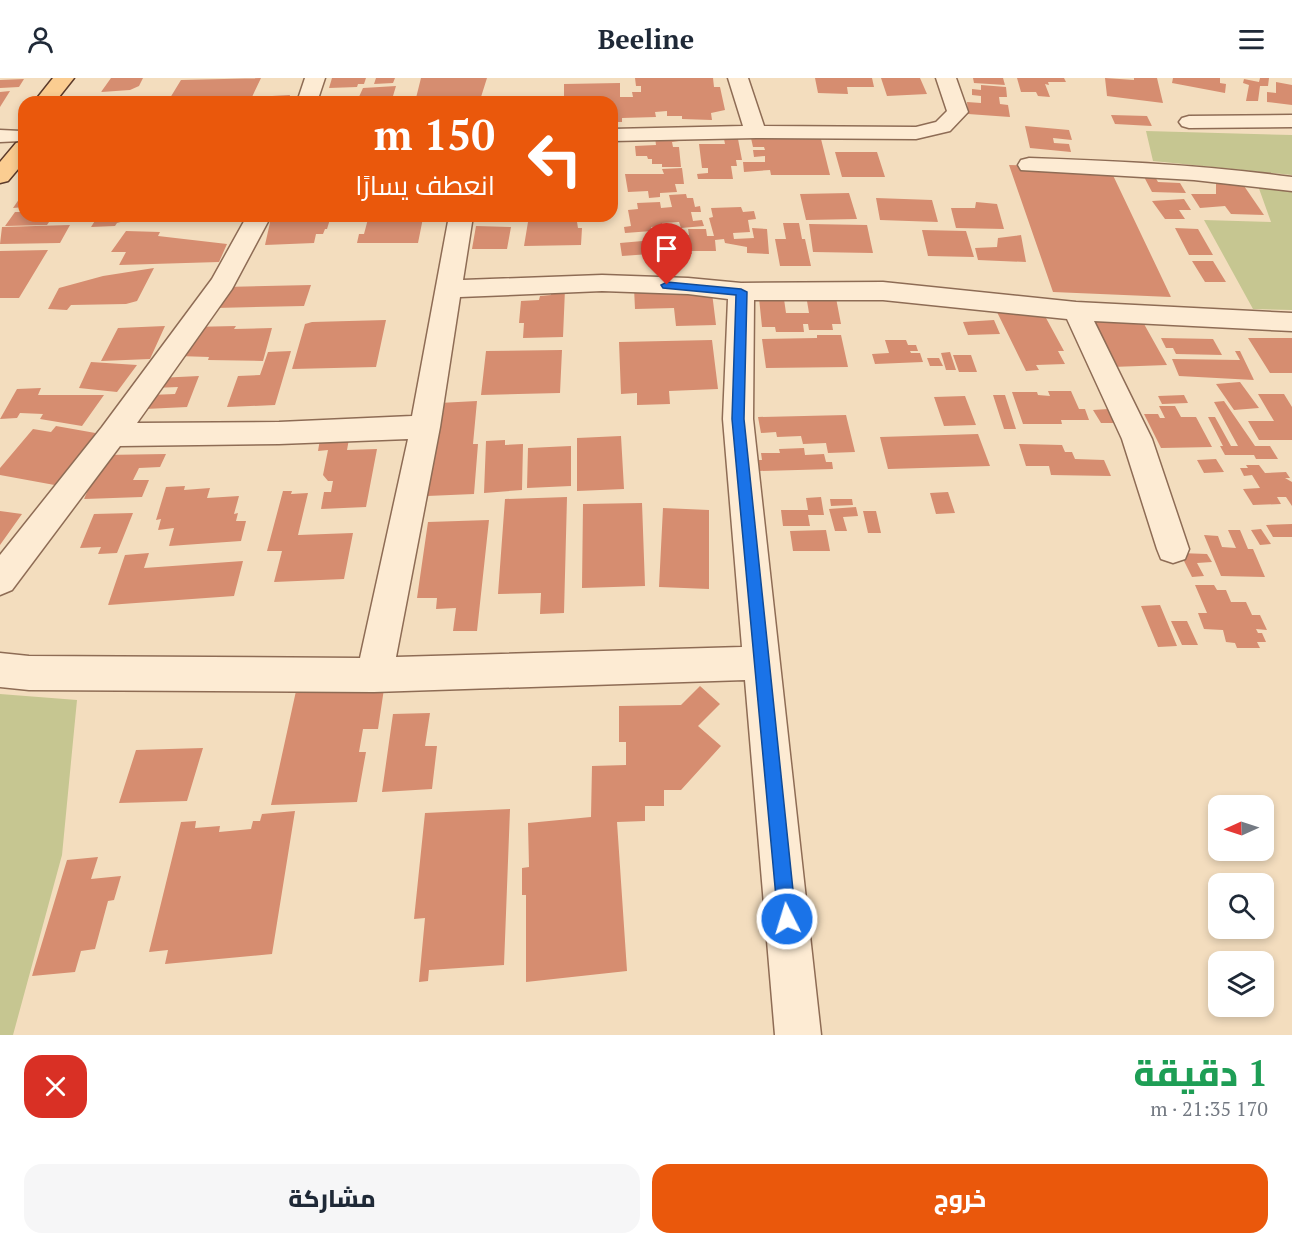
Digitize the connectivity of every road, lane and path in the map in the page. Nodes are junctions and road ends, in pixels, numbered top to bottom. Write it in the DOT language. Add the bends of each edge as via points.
graph roads {
  1 [pos="64,78"];
  2 [pos="82,78"];
  3 [pos="315,78"];
  4 [pos="738,78"];
  5 [pos="946,78"];
  6 [pos="49,96"];
  7 [pos="67,96"];
  8 [pos="309,96"];
  9 [pos="1292,121"];
  10 [pos="1189,122"];
  11 [pos="756,132"];
  12 [pos="618,135"];
  13 [pos="12,139"];
  14 [pos="1029,165"];
  15 [pos="0,176"];
  16 [pos="1292,184"];
  17 [pos="256,222"];
  18 [pos="460,222"];
  19 [pos="447,289"];
  20 [pos="741,292"];
  21 [pos="1076,311"];
  22 [pos="1292,321"];
  23 [pos="425,427"];
  24 [pos="112,435"];
  25 [pos="1173,549"];
  26 [pos="0,580"];
  27 [pos="763,663"];
  28 [pos="0,670"];
  29 [pos="374,675"];
  30 [pos="798,1035"];
  1 -- 6 [label="main road"];
  2 -- 7 [label="main road"];
  3 -- 8 [label="street"];
  4 -- 11 [label="street"];
  5 -- 11 [label="street" via="958,112 943,127 916,133"];
  9 -- 10 [label="street"];
  11 -- 12 [label="street"];
  13 -- 15 [label="main road"];
  14 -- 16 [label="street" via="1134,168"];
  17 -- 24 [label="street" via="223,284"];
  18 -- 19 [label="street"];
  19 -- 20 [label="street" via="602,283"];
  19 -- 23 [label="street"];
  20 -- 21 [label="street" via="883,291"];
  20 -- 27 [label="street" via="738,419"];
  21 -- 22 [label="street"];
  21 -- 25 [label="street" via="1137,439"];
  23 -- 24 [label="street"];
  23 -- 29 [label="street"];
  24 -- 26 [label="street"];
  27 -- 29 [label="street"];
  27 -- 30 [label="street"];
  28 -- 29 [label="street"];
}
